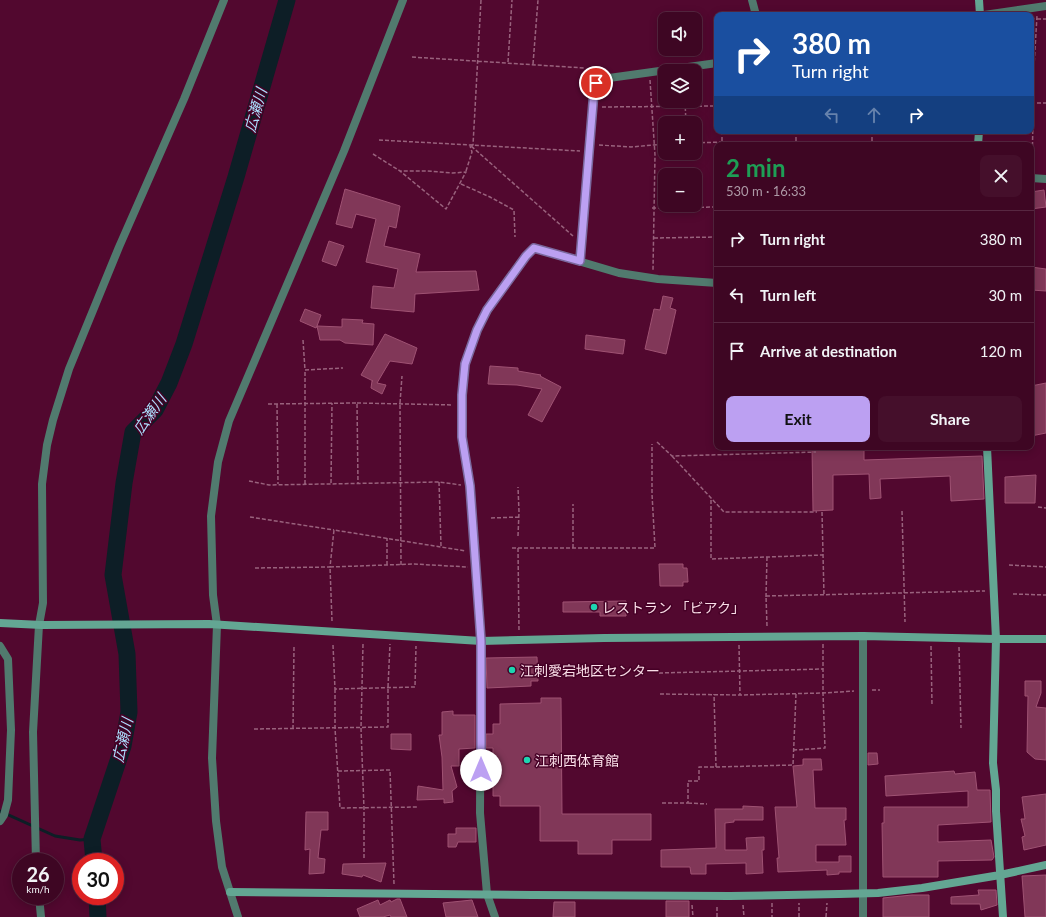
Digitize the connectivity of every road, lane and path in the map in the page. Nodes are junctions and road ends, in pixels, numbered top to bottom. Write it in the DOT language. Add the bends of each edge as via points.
graph roads {
  1 [pos="224,0"];
  2 [pos="403,0"];
  3 [pos="481,0"];
  4 [pos="512,0"];
  5 [pos="538,0"];
  6 [pos="752,0"];
  7 [pos="979,0"];
  8 [pos="1046,6"];
  9 [pos="755,12"];
  10 [pos="980,12"];
  11 [pos="1005,12"];
  12 [pos="1037,13"];
  13 [pos="1034,19"];
  14 [pos="1046,20"];
  15 [pos="412,57"];
  16 [pos="508,63"];
  17 [pos="714,63"];
  18 [pos="534,64"];
  19 [pos="1034,67"];
  20 [pos="584,68"];
  21 [pos="650,74"];
  22 [pos="1034,103"];
  23 [pos="1046,103"];
  24 [pos="714,106"];
  25 [pos="601,107"];
  26 [pos="379,140"];
  27 [pos="702,142"];
  28 [pos="721,142"];
  29 [pos="470,144"];
  30 [pos="473,145"];
  31 [pos="595,145"];
  32 [pos="658,145"];
  33 [pos="582,151"];
  34 [pos="373,154"];
  35 [pos="400,171"];
  36 [pos="466,172"];
  37 [pos="1034,176"];
  38 [pos="1046,179"];
  39 [pos="461,184"];
  40 [pos="714,207"];
  41 [pos="652,208"];
  42 [pos="515,236"];
  43 [pos="573,236"];
  44 [pos="714,237"];
  45 [pos="654,238"];
  46 [pos="580,261"];
  47 [pos="653,272"];
  48 [pos="714,283"];
  49 [pos="303,340"];
  50 [pos="343,368"];
  51 [pos="305,370"];
  52 [pos="402,376"];
  53 [pos="305,403"];
  54 [pos="332,403"];
  55 [pos="357,403"];
  56 [pos="268,404"];
  57 [pos="277,404"];
  58 [pos="400,404"];
  59 [pos="462,405"];
  60 [pos="657,442"];
  61 [pos="652,444"];
  62 [pos="987,450"];
  63 [pos="816,452"];
  64 [pos="672,456"];
  65 [pos="249,481"];
  66 [pos="439,482"];
  67 [pos="400,483"];
  68 [pos="278,484"];
  69 [pos="305,484"];
  70 [pos="331,484"];
  71 [pos="358,484"];
  72 [pos="470,486"];
  73 [pos="518,487"];
  74 [pos="711,500"];
  75 [pos="573,504"];
  76 [pos="1038,507"];
  77 [pos="1046,508"];
  78 [pos="902,511"];
  79 [pos="818,512"];
  80 [pos="822,512"];
  81 [pos="250,516"];
  82 [pos="519,517"];
  83 [pos="491,518"];
  84 [pos="334,530"];
  85 [pos="518,536"];
  86 [pos="387,538"];
  87 [pos="401,540"];
  88 [pos="441,546"];
  89 [pos="512,548"];
  90 [pos="518,548"];
  91 [pos="573,548"];
  92 [pos="475,553"];
  93 [pos="823,556"];
  94 [pos="767,557"];
  95 [pos="386,565"];
  96 [pos="401,565"];
  97 [pos="1009,566"];
  98 [pos="330,567"];
  99 [pos="1046,567"];
  100 [pos="255,568"];
  101 [pos="476,568"];
  102 [pos="991,591"];
  103 [pos="1012,594"];
  104 [pos="1046,595"];
  105 [pos="824,596"];
  106 [pos="766,601"];
  107 [pos="332,620"];
  108 [pos="905,622"];
  109 [pos="0,623"];
  110 [pos="213,624"];
  111 [pos="41,625"];
  112 [pos="767,626"];
  113 [pos="519,634"];
  114 [pos="863,636"];
  115 [pos="931,637"];
  116 [pos="1046,638"];
  117 [pos="996,639"];
  118 [pos="481,641"];
  119 [pos="823,641"];
  120 [pos="959,642"];
  121 [pos="416,643"];
  122 [pos="739,643"];
  123 [pos="363,644"];
  124 [pos="390,644"];
  125 [pos="333,645"];
  126 [pos="0,646"];
  127 [pos="294,646"];
  128 [pos="823,669"];
  129 [pos="739,672"];
  130 [pos="659,673"];
  131 [pos="388,687"];
  132 [pos="362,688"];
  133 [pos="336,689"];
  134 [pos="880,690"];
  135 [pos="859,691"];
  136 [pos="866,691"];
  137 [pos="823,693"];
  138 [pos="660,694"];
  139 [pos="714,694"];
  140 [pos="796,694"];
  141 [pos="740,695"];
  142 [pos="932,706"];
  143 [pos="335,728"];
  144 [pos="361,728"];
  145 [pos="961,728"];
  146 [pos="293,729"];
  147 [pos="254,730"];
  148 [pos="794,750"];
  149 [pos="716,767"];
  150 [pos="337,771"];
  151 [pos="662,803"];
  152 [pos="688,803"];
  153 [pos="707,804"];
  154 [pos="416,807"];
  155 [pos="0,821"];
  156 [pos="36,853"];
  157 [pos="364,860"];
  158 [pos="1046,865"];
  159 [pos="1000,874"];
  160 [pos="394,884"];
  161 [pos="230,892"];
  162 [pos="863,893"];
  163 [pos="486,894"];
  164 [pos="827,894"];
  165 [pos="743,895"];
  166 [pos="772,895"];
  167 [pos="800,895"];
  168 [pos="692,896"];
  169 [pos="717,896"];
  170 [pos="40,905"];
  171 [pos="41,917"];
  172 [pos="238,917"];
  173 [pos="495,917"];
  174 [pos="692,917"];
  175 [pos="717,917"];
  176 [pos="744,917"];
  177 [pos="772,917"];
  178 [pos="799,917"];
  179 [pos="826,917"];
  180 [pos="863,917"];
  181 [pos="1003,917"];
  1 -- 111 [label="street" via="69,369 53,420 42,484"];
  2 -- 110 [label="street" via="344,151 229,421 218,462 211,516"];
  3 -- 30 [label="path"];
  4 -- 16 [label="path"];
  5 -- 18 [label="path"];
  6 -- 9 [label="street"];
  7 -- 10 [label="street"];
  8 -- 11 [label="street"];
  12 -- 19 [label="path"];
  13 -- 14 [label="path"];
  15 -- 16 [label="path"];
  16 -- 18 [label="path"];
  17 -- 46 [label="street" via="609,78 596,83"];
  18 -- 20 [label="path"];
  21 -- 47 [label="path" via="655,150"];
  22 -- 23 [label="path"];
  24 -- 25 [label="path"];
  26 -- 29 [label="path"];
  27 -- 28 [label="path"];
  29 -- 30 [label="path"];
  29 -- 36 [label="path" via="472,152"];
  29 -- 43 [label="path"];
  30 -- 33 [label="path"];
  31 -- 32 [label="path" via="631,147"];
  34 -- 35 [label="path"];
  35 -- 36 [label="path"];
  35 -- 36 [label="path" via="446,209"];
  37 -- 38 [label="street"];
  39 -- 42 [label="path" via="514,210"];
  40 -- 41 [label="path"];
  44 -- 45 [label="path"];
  46 -- 48 [label="street" via="619,273"];
  46 -- 59 [label="street" via="534,248 526,256 487,310 477,330 465,364"];
  49 -- 51 [label="path"];
  50 -- 51 [label="path"];
  51 -- 53 [label="path"];
  52 -- 58 [label="path"];
  53 -- 54 [label="path"];
  53 -- 57 [label="path"];
  53 -- 69 [label="path"];
  54 -- 55 [label="path"];
  54 -- 70 [label="path"];
  55 -- 58 [label="path"];
  55 -- 71 [label="path"];
  56 -- 57 [label="path"];
  57 -- 68 [label="path"];
  58 -- 59 [label="path"];
  58 -- 67 [label="path"];
  59 -- 72 [label="street" via="462,437"];
  60 -- 64 [label="path"];
  61 -- 91 [label="path" via="655,548"];
  62 -- 117 [label="street"];
  63 -- 64 [label="path"];
  64 -- 79 [label="path" via="724,512"];
  65 -- 68 [label="path"];
  66 -- 67 [label="path"];
  66 -- 72 [label="path"];
  66 -- 88 [label="path"];
  67 -- 71 [label="path"];
  67 -- 87 [label="path"];
  68 -- 69 [label="path"];
  69 -- 70 [label="path"];
  70 -- 71 [label="path"];
  72 -- 92 [label="street"];
  73 -- 82 [label="path"];
  74 -- 93 [label="path" via="711,559"];
  75 -- 91 [label="path"];
  76 -- 77 [label="path"];
  78 -- 108 [label="path"];
  80 -- 93 [label="path"];
  81 -- 84 [label="path"];
  82 -- 83 [label="path"];
  82 -- 85 [label="path"];
  84 -- 86 [label="path"];
  84 -- 98 [label="path"];
  86 -- 87 [label="path"];
  86 -- 95 [label="path"];
  87 -- 88 [label="path"];
  87 -- 96 [label="path"];
  88 -- 92 [label="path"];
  89 -- 90 [label="path"];
  90 -- 91 [label="path"];
  90 -- 113 [label="path"];
  92 -- 101 [label="street"];
  93 -- 105 [label="path"];
  94 -- 106 [label="path"];
  95 -- 96 [label="path"];
  95 -- 98 [label="path"];
  96 -- 101 [label="path"];
  97 -- 99 [label="path"];
  98 -- 100 [label="path"];
  98 -- 107 [label="path"];
  101 -- 118 [label="street"];
  102 -- 112 [label="path" via="766,596"];
  103 -- 104 [label="path"];
  109 -- 111 [label="street"];
  110 -- 111 [label="street"];
  110 -- 118 [label="street"];
  110 -- 161 [label="street" via="212,758 222,867"];
  111 -- 156 [label="street" via="33,732"];
  114 -- 115 [label="street"];
  114 -- 118 [label="street"];
  114 -- 162 [label="street"];
  115 -- 117 [label="street"];
  115 -- 142 [label="path"];
  116 -- 117 [label="street"];
  117 -- 159 [label="street" via="993,763"];
  118 -- 163 [label="street" via="480,813"];
  119 -- 128 [label="path"];
  120 -- 145 [label="path"];
  121 -- 131 [label="path" via="415,687"];
  122 -- 129 [label="path"];
  123 -- 132 [label="path"];
  124 -- 131 [label="path"];
  125 -- 133 [label="path"];
  126 -- 155 [label="street" via="8,659 11,730 8,800"];
  127 -- 146 [label="path"];
  128 -- 129 [label="path"];
  128 -- 137 [label="path"];
  129 -- 130 [label="path"];
  129 -- 141 [label="path"];
  131 -- 132 [label="path"];
  131 -- 144 [label="path" via="388,727"];
  132 -- 133 [label="path"];
  132 -- 144 [label="path"];
  133 -- 143 [label="path"];
  134 -- 136 [label="path"];
  135 -- 137 [label="path"];
  137 -- 140 [label="path"];
  137 -- 148 [label="path" via="825,748"];
  138 -- 139 [label="path"];
  139 -- 141 [label="path"];
  139 -- 149 [label="path"];
  140 -- 141 [label="path"];
  140 -- 148 [label="path"];
  143 -- 144 [label="path"];
  143 -- 146 [label="path"];
  143 -- 150 [label="path"];
  144 -- 157 [label="path"];
  146 -- 147 [label="path"];
  148 -- 149 [label="path" via="793,764"];
  149 -- 152 [label="path" via="699,767 699,781 688,781"];
  150 -- 154 [label="path" via="340,808"];
  150 -- 160 [label="path" via="390,770"];
  151 -- 152 [label="path"];
  152 -- 153 [label="path"];
  158 -- 159 [label="street"];
  159 -- 162 [label="street" via="922,888"];
  159 -- 181 [label="street"];
  161 -- 163 [label="street"];
  161 -- 172 [label="street"];
  162 -- 164 [label="street"];
  162 -- 180 [label="street"];
  163 -- 168 [label="street"];
  163 -- 173 [label="street"];
  164 -- 167 [label="street"];
  164 -- 179 [label="path"];
  165 -- 166 [label="street"];
  165 -- 169 [label="street"];
  165 -- 176 [label="path"];
  166 -- 167 [label="street"];
  166 -- 177 [label="path"];
  167 -- 178 [label="path"];
  168 -- 169 [label="street"];
  168 -- 174 [label="path"];
  169 -- 175 [label="path"];
  170 -- 171 [label="street"];
}
